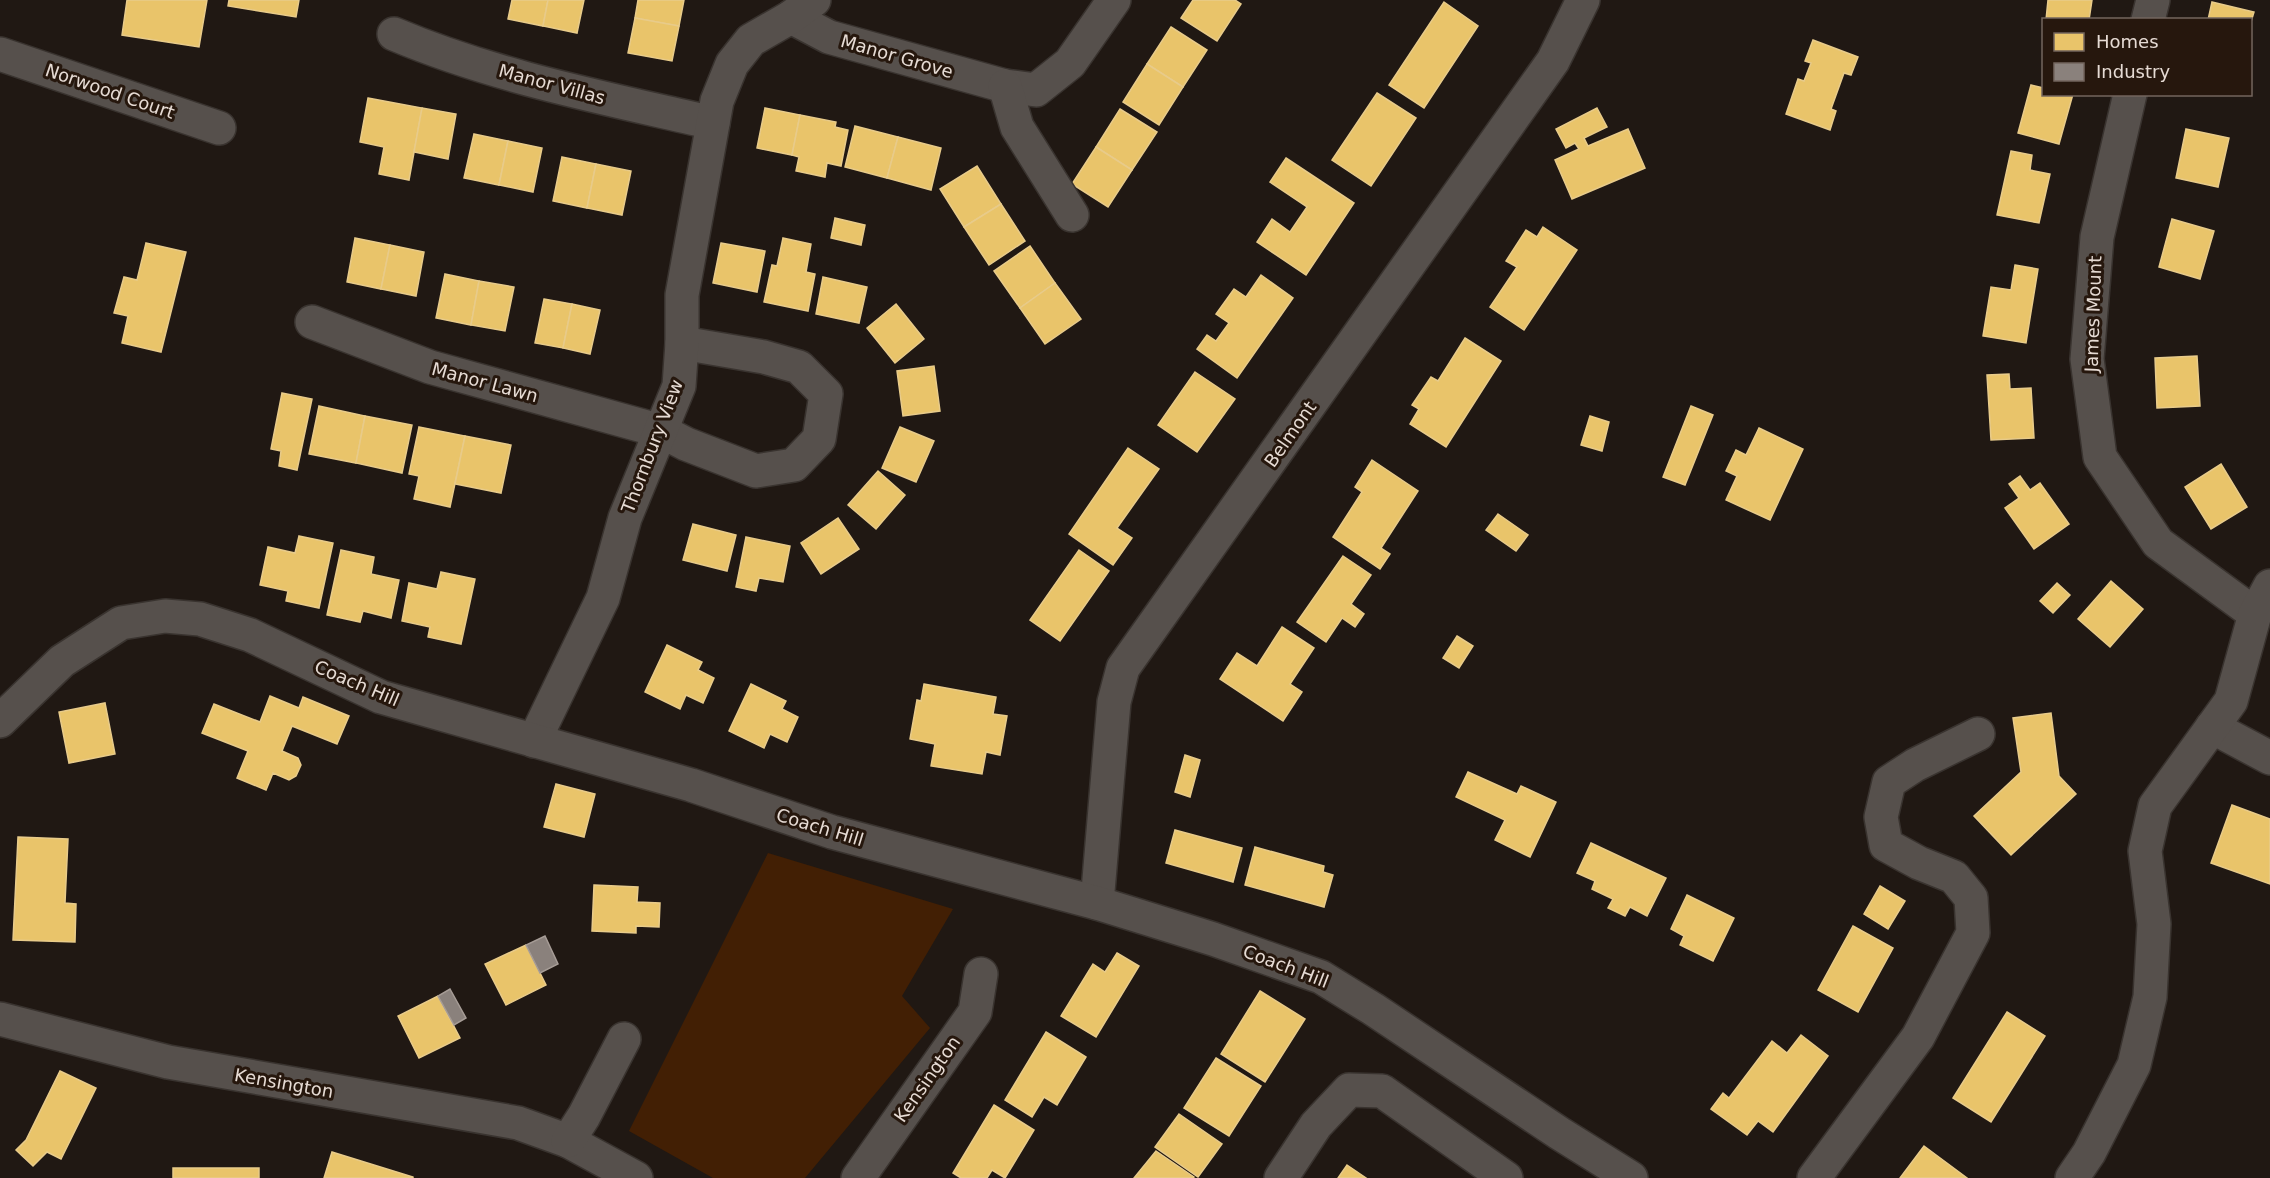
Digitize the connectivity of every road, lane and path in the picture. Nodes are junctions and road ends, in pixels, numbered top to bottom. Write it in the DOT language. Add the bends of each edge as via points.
graph roads {
  1 [pos="1114,0"];
  2 [pos="1583,0"];
  3 [pos="2153,0"];
  4 [pos="802,9"];
  5 [pos="2148,18"];
  6 [pos="394,33"];
  7 [pos="0,54"];
  8 [pos="1005,86"];
  9 [pos="2130,96"];
  10 [pos="713,123"];
  11 [pos="219,128"];
  12 [pos="1072,215"];
  13 [pos="312,322"];
  14 [pos="682,343"];
  15 [pos="661,431"];
  16 [pos="2270,586"];
  17 [pos="2255,614"];
  18 [pos="0,721"];
  19 [pos="2212,727"];
  20 [pos="1978,734"];
  21 [pos="534,741"];
  22 [pos="2270,758"];
  23 [pos="1097,903"];
  24 [pos="981,974"];
  25 [pos="0,1018"];
  26 [pos="624,1039"];
  27 [pos="568,1141"];
  28 [pos="636,1178"];
  29 [pos="858,1178"];
  30 [pos="1281,1178"];
  31 [pos="1506,1178"];
  32 [pos="1630,1178"];
  33 [pos="1814,1178"];
  34 [pos="2072,1178"];
  1 -- 8 [label="street, Manor Grove" via="1070,63 1036,90"];
  2 -- 23 [label="street, Belmont" via="1553,61 1123,668 1114,702"];
  3 -- 5 [label="street"];
  4 -- 8 [label="street, Manor Grove" via="829,37"];
  4 -- 10 [label="street, Thornbury View" via="751,40 732,64"];
  6 -- 10 [label="street, Manor Villas" via="537,82"];
  7 -- 11 [label="street, Norwood Court"];
  8 -- 12 [label="street" via="1017,127"];
  9 -- 17 [label="street, James Mount" via="2097,237 2087,359 2100,457 2158,543"];
  10 -- 14 [label="street, Thornbury View" via="682,295"];
  13 -- 15 [label="street, Manor Lawn" via="430,367"];
  14 -- 15 [label="street, Thornbury View" via="679,386"];
  14 -- 15 [label="street, Manor Lawn" via="799,367 826,394 819,440 794,465 756,471"];
  15 -- 21 [label="street, Thornbury View" via="625,518 603,598"];
  16 -- 17 [label="street"];
  17 -- 19 [label="street" via="2231,700"];
  18 -- 21 [label="street, Coach Hill" via="62,662 121,623 165,616 200,619 250,635 381,697"];
  19 -- 22 [label="street"];
  19 -- 34 [label="street" via="2155,806 2145,851 2154,924 2150,997 2134,1065 2090,1154"];
  20 -- 33 [label="street" via="1889,782 1881,817 1886,845 1954,877 1971,898 1973,933 1918,1037"];
  21 -- 23 [label="street, Coach Hill" via="692,785 832,832"];
  23 -- 32 [label="street, Coach Hill" via="1321,977"];
  24 -- 29 [label="street, Kensington" via="975,1012"];
  25 -- 27 [label="street, Kensington" via="168,1062 518,1123"];
  26 -- 27 [label="street"];
  27 -- 28 [label="street, Kensington"];
  30 -- 31 [label="street" via="1316,1125 1348,1090 1382,1091"];
}
